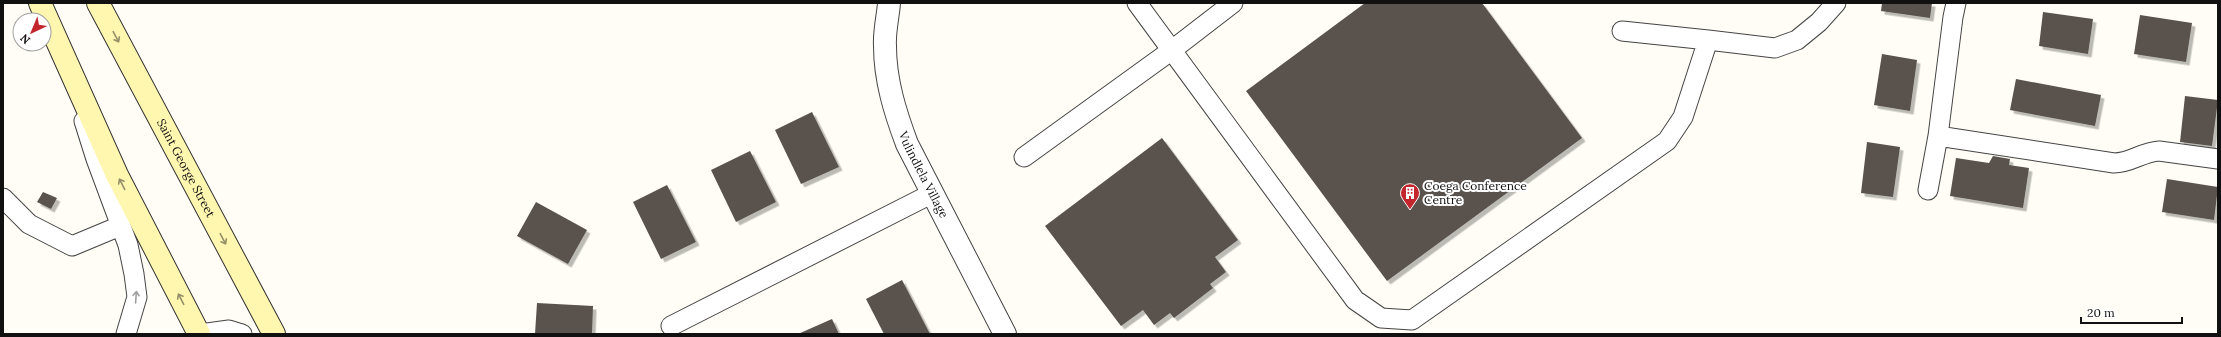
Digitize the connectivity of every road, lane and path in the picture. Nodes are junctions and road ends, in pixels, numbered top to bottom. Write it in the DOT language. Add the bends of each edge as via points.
graph roads {
  1 [pos="40,3"];
  2 [pos="98,3"];
  3 [pos="889,3"];
  4 [pos="1137,3"];
  5 [pos="1233,3"];
  6 [pos="1836,3"];
  7 [pos="1956,3"];
  8 [pos="1622,31"];
  9 [pos="1708,40"];
  10 [pos="1172,50"];
  11 [pos="65,58"];
  12 [pos="1938,136"];
  13 [pos="1024,157"];
  14 [pos="2218,159"];
  15 [pos="1928,190"];
  16 [pos="933,193"];
  17 [pos="3,198"];
  18 [pos="120,226"];
  19 [pos="671,326"];
  20 [pos="126,334"];
  21 [pos="200,334"];
  22 [pos="242,334"];
  23 [pos="274,334"];
  24 [pos="1005,334"];
  1 -- 11 [label="main road"];
  2 -- 23 [label="main road, Saint George Street, one-way"];
  3 -- 16 [label="street, Vulindlela Village" via="884,45 890,93 907,144"];
  4 -- 10 [label="lane"];
  5 -- 10 [label="lane"];
  6 -- 9 [label="lane" via="1819,22 1797,40 1775,48"];
  7 -- 12 [label="lane"];
  8 -- 9 [label="lane"];
  9 -- 10 [label="lane" via="1683,117 1667,141 1412,320 1381,318 1355,300"];
  10 -- 13 [label="lane"];
  11 -- 18 [label="lane" via="96,160"];
  21 -- 11 [label="main road, one-way" via="117,175"];
  12 -- 14 [label="lane" via="2114,163 2125,163 2150,151"];
  12 -- 15 [label="lane"];
  16 -- 19 [label="lane"];
  16 -- 24 [label="street, Vulindlela Village"];
  17 -- 18 [label="lane" via="30,224 72,246"];
  20 -- 18 [label="lane, one-way" via="137,297 128,245"];
  21 -- 22 [label="lane" via="229,330"];
}
